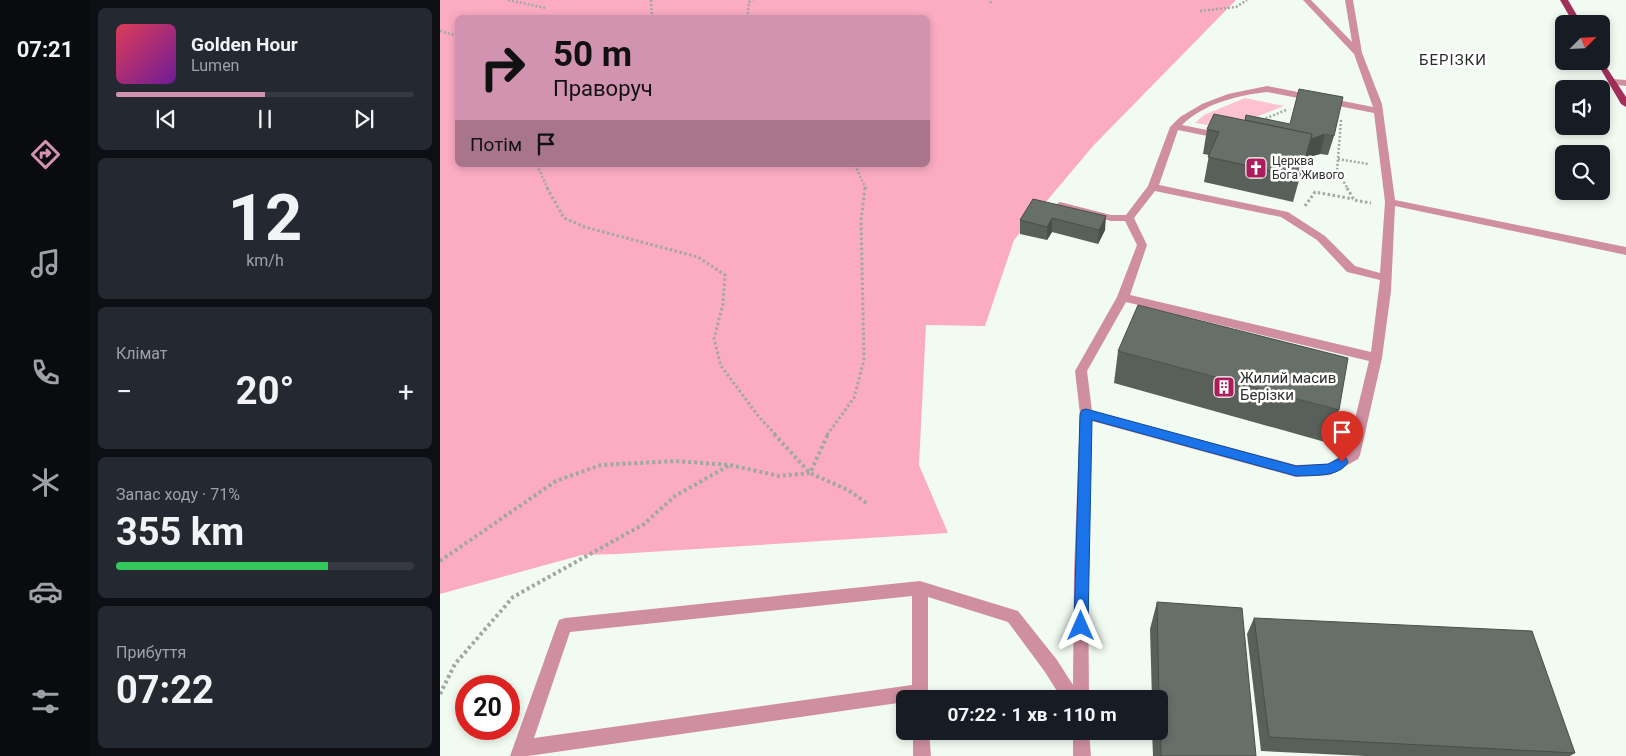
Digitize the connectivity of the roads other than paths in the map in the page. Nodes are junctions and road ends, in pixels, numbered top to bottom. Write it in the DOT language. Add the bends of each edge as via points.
graph roads {
  1 [pos="1307,0"];
  2 [pos="1348,0"];
  3 [pos="1564,0"];
  4 [pos="1573,15"];
  5 [pos="1358,53"];
  6 [pos="1605,70"];
  7 [pos="1612,82"];
  8 [pos="1626,83"];
  9 [pos="1626,104"];
  10 [pos="1378,111"];
  11 [pos="1252,125"];
  12 [pos="1175,127"];
  13 [pos="1153,187"];
  14 [pos="1390,202"];
  15 [pos="1060,205"];
  16 [pos="1128,218"];
  17 [pos="1626,251"];
  18 [pos="1385,278"];
  19 [pos="1122,297"];
  20 [pos="1376,358"];
  21 [pos="1086,414"];
  22 [pos="920,588"];
  23 [pos="920,690"];
  24 [pos="1066,690"];
  25 [pos="1081,690"];
  26 [pos="896,698"];
  27 [pos="921,740"];
  28 [pos="1081,740"];
  29 [pos="520,752"];
  30 [pos="922,756"];
  31 [pos="1082,756"];
  1 -- 5 [label="street"];
  2 -- 5 [label="street"];
  3 -- 4 [label="main road"];
  5 -- 10 [label="street"];
  6 -- 7 [label="main road"];
  7 -- 8 [label="street"];
  7 -- 9 [label="main road"];
  10 -- 12 [label="street" via="1267,89 1222,99 1187,116"];
  10 -- 14 [label="street"];
  11 -- 12 [label="street" via="1221,136"];
  12 -- 13 [label="street"];
  13 -- 16 [label="street"];
  13 -- 18 [label="street" via="1284,214 1321,238 1351,269"];
  14 -- 17 [label="street"];
  14 -- 18 [label="street"];
  15 -- 16 [label="street" via="1111,218"];
  16 -- 19 [label="street" via="1142,245"];
  18 -- 20 [label="street"];
  19 -- 20 [label="street"];
  19 -- 21 [label="street" via="1081,370"];
  20 -- 21 [label="street" via="1353,455 1330,469 1296,471"];
  21 -- 25 [label="street"];
  22 -- 23 [label="street"];
  22 -- 24 [label="street" via="1013,616"];
  22 -- 29 [label="street" via="565,624"];
  26 -- 29 [label="street"];
  27 -- 30 [label="street"];
  28 -- 31 [label="street"];
}
